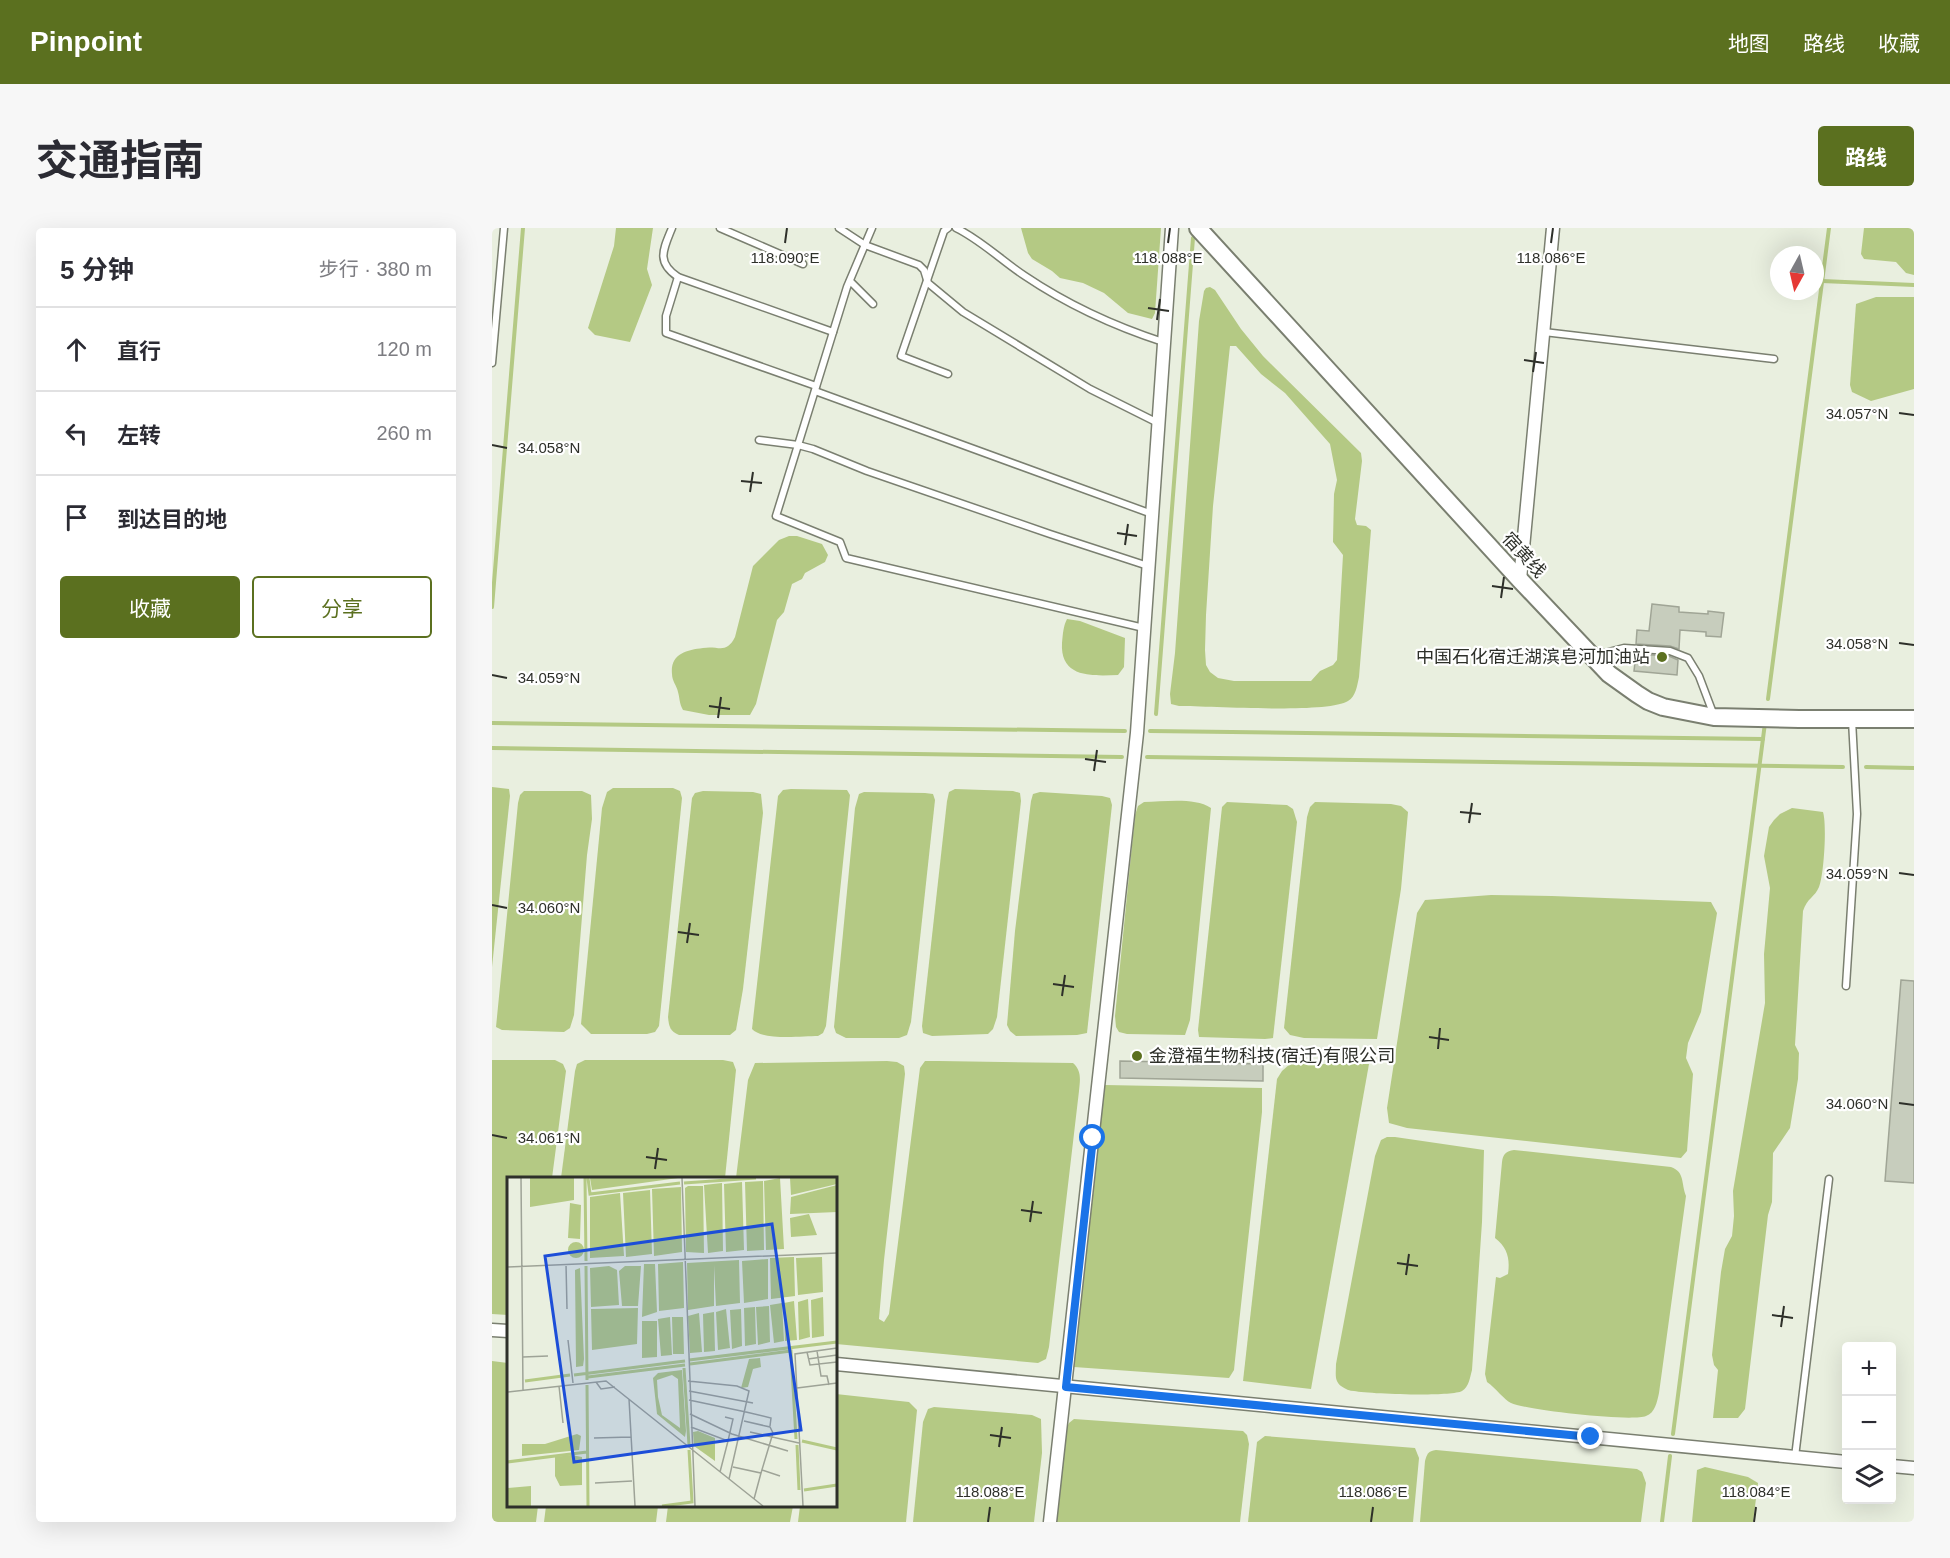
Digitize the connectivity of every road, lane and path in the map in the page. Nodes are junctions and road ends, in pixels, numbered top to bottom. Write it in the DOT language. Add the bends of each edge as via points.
graph roads {
  1 [pos="504,228"];
  2 [pos="672,228"];
  3 [pos="720,228"];
  4 [pos="839,228"];
  5 [pos="873,228"];
  6 [pos="948,228"];
  7 [pos="956,228"];
  8 [pos="1172,228"];
  9 [pos="1198,228"];
  10 [pos="1553,228"];
  11 [pos="866,244"];
  12 [pos="803,264"];
  13 [pos="678,277"];
  14 [pos="928,280"];
  15 [pos="850,281"];
  16 [pos="873,304"];
  17 [pos="833,332"];
  18 [pos="1544,333"];
  19 [pos="1164,343"];
  20 [pos="1774,359"];
  21 [pos="492,363"];
  22 [pos="948,374"];
  23 [pos="815,389"];
  24 [pos="1158,423"];
  25 [pos="759,440"];
  26 [pos="798,445"];
  27 [pos="1152,515"];
  28 [pos="1149,566"];
  29 [pos="1520,580"];
  30 [pos="1144,628"];
  31 [pos="1593,656"];
  32 [pos="1714,717"];
  33 [pos="1852,719"];
  34 [pos="1914,719"];
  35 [pos="1846,986"];
  36 [pos="1829,1179"];
  37 [pos="492,1330"];
  38 [pos="507,1331"];
  39 [pos="837,1364"];
  40 [pos="1066,1387"];
  41 [pos="1795,1456"];
  42 [pos="1842,1462"];
  43 [pos="1896,1466"];
  44 [pos="1914,1468"];
  45 [pos="1050,1522"];
  1 -- 21 [label="lane"];
  2 -- 13 [label="lane" via="663,263"];
  3 -- 12 [label="lane"];
  4 -- 11 [label="lane"];
  5 -- 11 [label="lane"];
  6 -- 14 [label="lane"];
  7 -- 19 [label="lane" via="1076,308"];
  8 -- 19 [label="street"];
  9 -- 29 [label="main road, 宿黄线"];
  10 -- 18 [label="street"];
  11 -- 14 [label="lane" via="919,266"];
  11 -- 15 [label="lane"];
  13 -- 17 [label="lane"];
  13 -- 23 [label="lane" via="666,316 666,333"];
  14 -- 22 [label="lane" via="900,356"];
  14 -- 24 [label="lane" via="963,312 1090,389"];
  15 -- 16 [label="lane"];
  15 -- 17 [label="lane"];
  17 -- 23 [label="lane"];
  18 -- 20 [label="lane"];
  18 -- 29 [label="street"];
  19 -- 24 [label="street"];
  23 -- 26 [label="lane"];
  23 -- 27 [label="lane"];
  24 -- 27 [label="street"];
  25 -- 26 [label="lane"];
  26 -- 28 [label="lane"];
  26 -- 30 [label="lane" via="776,516 840,542 846,558"];
  27 -- 28 [label="street"];
  28 -- 30 [label="street"];
  29 -- 31 [label="main road, 宿黄线"];
  30 -- 40 [label="street" via="1137,734"];
  31 -- 32 [label="main road, 宿黄线" via="1609,674 1648,701"];
  31 -- 32 [label="lane" via="1624,648 1670,651 1689,658"];
  32 -- 33 [label="main road, 宿黄线"];
  33 -- 34 [label="main road, 宿黄线"];
  33 -- 35 [label="lane" via="1857,814"];
  36 -- 41 [label="lane"];
  37 -- 38 [label="street"];
  39 -- 40 [label="street"];
  40 -- 41 [label="street"];
  40 -- 45 [label="street"];
  41 -- 42 [label="street"];
  43 -- 44 [label="street"];
}
